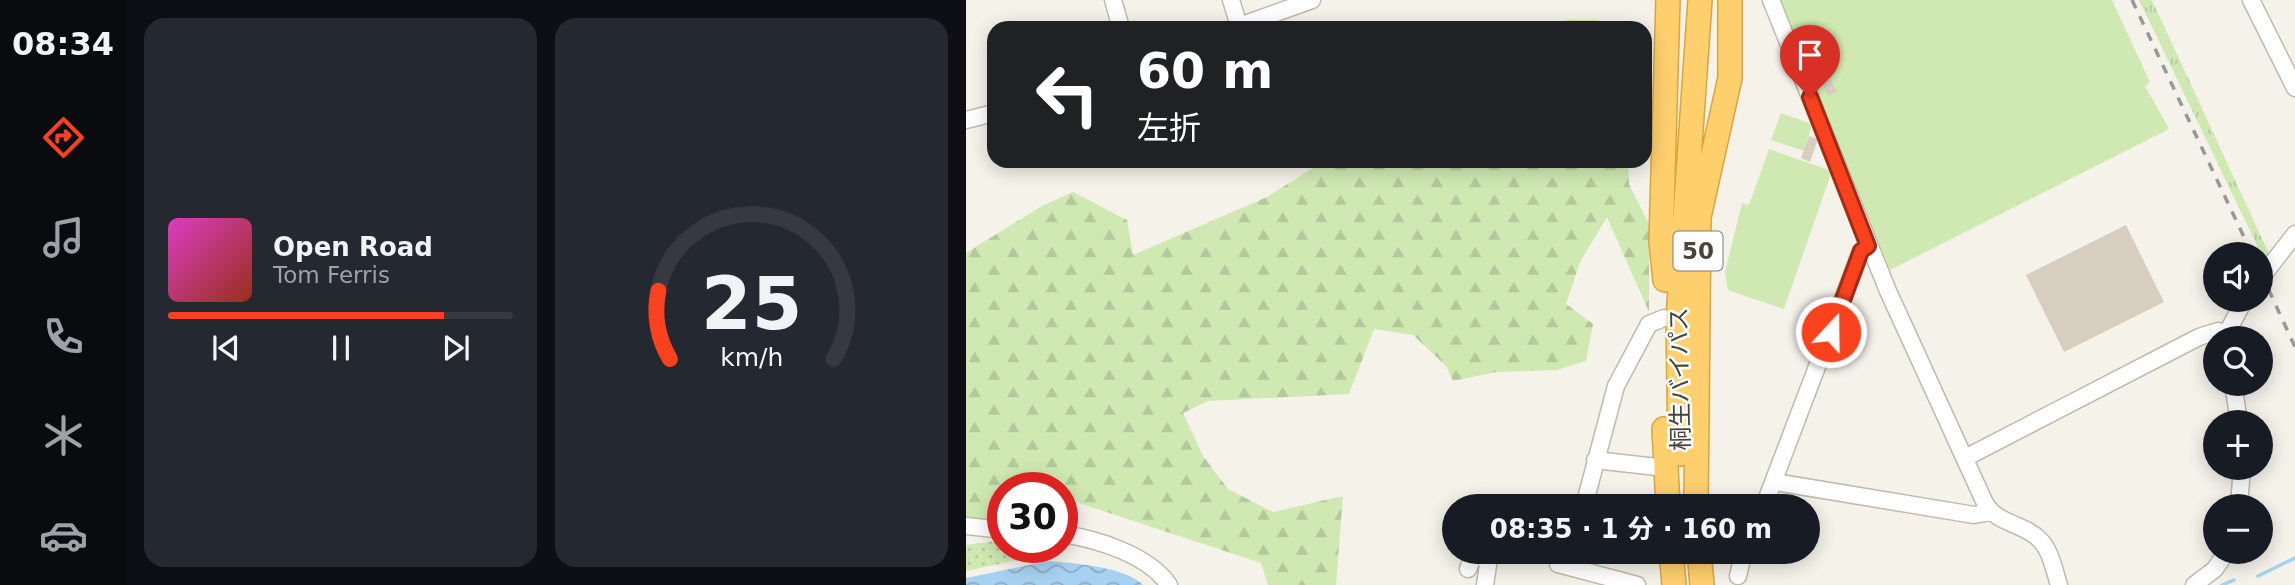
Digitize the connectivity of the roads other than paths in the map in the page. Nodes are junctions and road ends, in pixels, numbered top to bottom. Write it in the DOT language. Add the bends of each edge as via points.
graph roads {
  1 [pos="1113,0"];
  2 [pos="1231,0"];
  3 [pos="1312,0"];
  4 [pos="1668,0"];
  5 [pos="1685,0"];
  6 [pos="1700,0"];
  7 [pos="1730,0"];
  8 [pos="1770,0"];
  9 [pos="2251,0"];
  10 [pos="1119,21"];
  11 [pos="1236,21"];
  12 [pos="1254,21"];
  13 [pos="2295,88"];
  14 [pos="987,115"];
  15 [pos="966,120"];
  16 [pos="2295,234"];
  17 [pos="1868,246"];
  18 [pos="2273,262"];
  19 [pos="1665,280"];
  20 [pos="1664,318"];
  21 [pos="2203,336"];
  22 [pos="1965,458"];
  23 [pos="1595,460"];
  24 [pos="1666,468"];
  25 [pos="1775,482"];
  26 [pos="1588,494"];
  27 [pos="1667,494"];
  28 [pos="1682,494"];
  29 [pos="1696,494"];
  30 [pos="1770,494"];
  31 [pos="1990,512"];
  32 [pos="966,526"];
  33 [pos="987,528"];
  34 [pos="1078,539"];
  35 [pos="1558,564"];
  36 [pos="1672,564"];
  37 [pos="1687,564"];
  38 [pos="1700,564"];
  39 [pos="1741,564"];
  40 [pos="2218,564"];
  41 [pos="1468,569"];
  42 [pos="1738,576"];
  43 [pos="1169,585"];
  44 [pos="1485,585"];
  45 [pos="1637,585"];
  46 [pos="1674,585"];
  47 [pos="1688,585"];
  48 [pos="1702,585"];
  49 [pos="2059,585"];
  50 [pos="2194,585"];
  1 -- 10 [label="street"];
  2 -- 11 [label="street"];
  3 -- 12 [label="street"];
  4 -- 19 [label="highway" via="1661,242"];
  5 -- 19 [label="highway, 桐生バイパス / 50"];
  6 -- 28 [label="highway, 桐生バイパス / 50" via="1678,319"];
  7 -- 29 [label="highway, 50" via="1730,78 1699,217"];
  8 -- 17 [label="street"];
  9 -- 13 [label="street"];
  14 -- 15 [label="street"];
  16 -- 18 [label="street"];
  17 -- 22 [label="street"];
  17 -- 25 [label="street" via="1861,251"];
  19 -- 20 [label="highway, 桐生バイパス / 50"];
  20 -- 23 [label="street" via="1649,324 1626,363"];
  20 -- 24 [label="highway, 桐生バイパス / 50"];
  21 -- 22 [label="street"];
  22 -- 31 [label="street"];
  23 -- 24 [label="street"];
  23 -- 26 [label="street"];
  24 -- 27 [label="highway, 桐生バイパス / 50"];
  25 -- 30 [label="street"];
  25 -- 31 [label="street" via="1974,515"];
  31 -- 49 [label="street" via="2040,540"];
  32 -- 33 [label="street"];
  34 -- 43 [label="street" via="1140,558"];
  35 -- 45 [label="street"];
  36 -- 46 [label="highway"];
  37 -- 47 [label="highway"];
  38 -- 48 [label="highway"];
  39 -- 42 [label="street"];
  40 -- 50 [label="street"];
  41 -- 44 [label="street" via="1474,554 1484,557 1488,565"];
}
